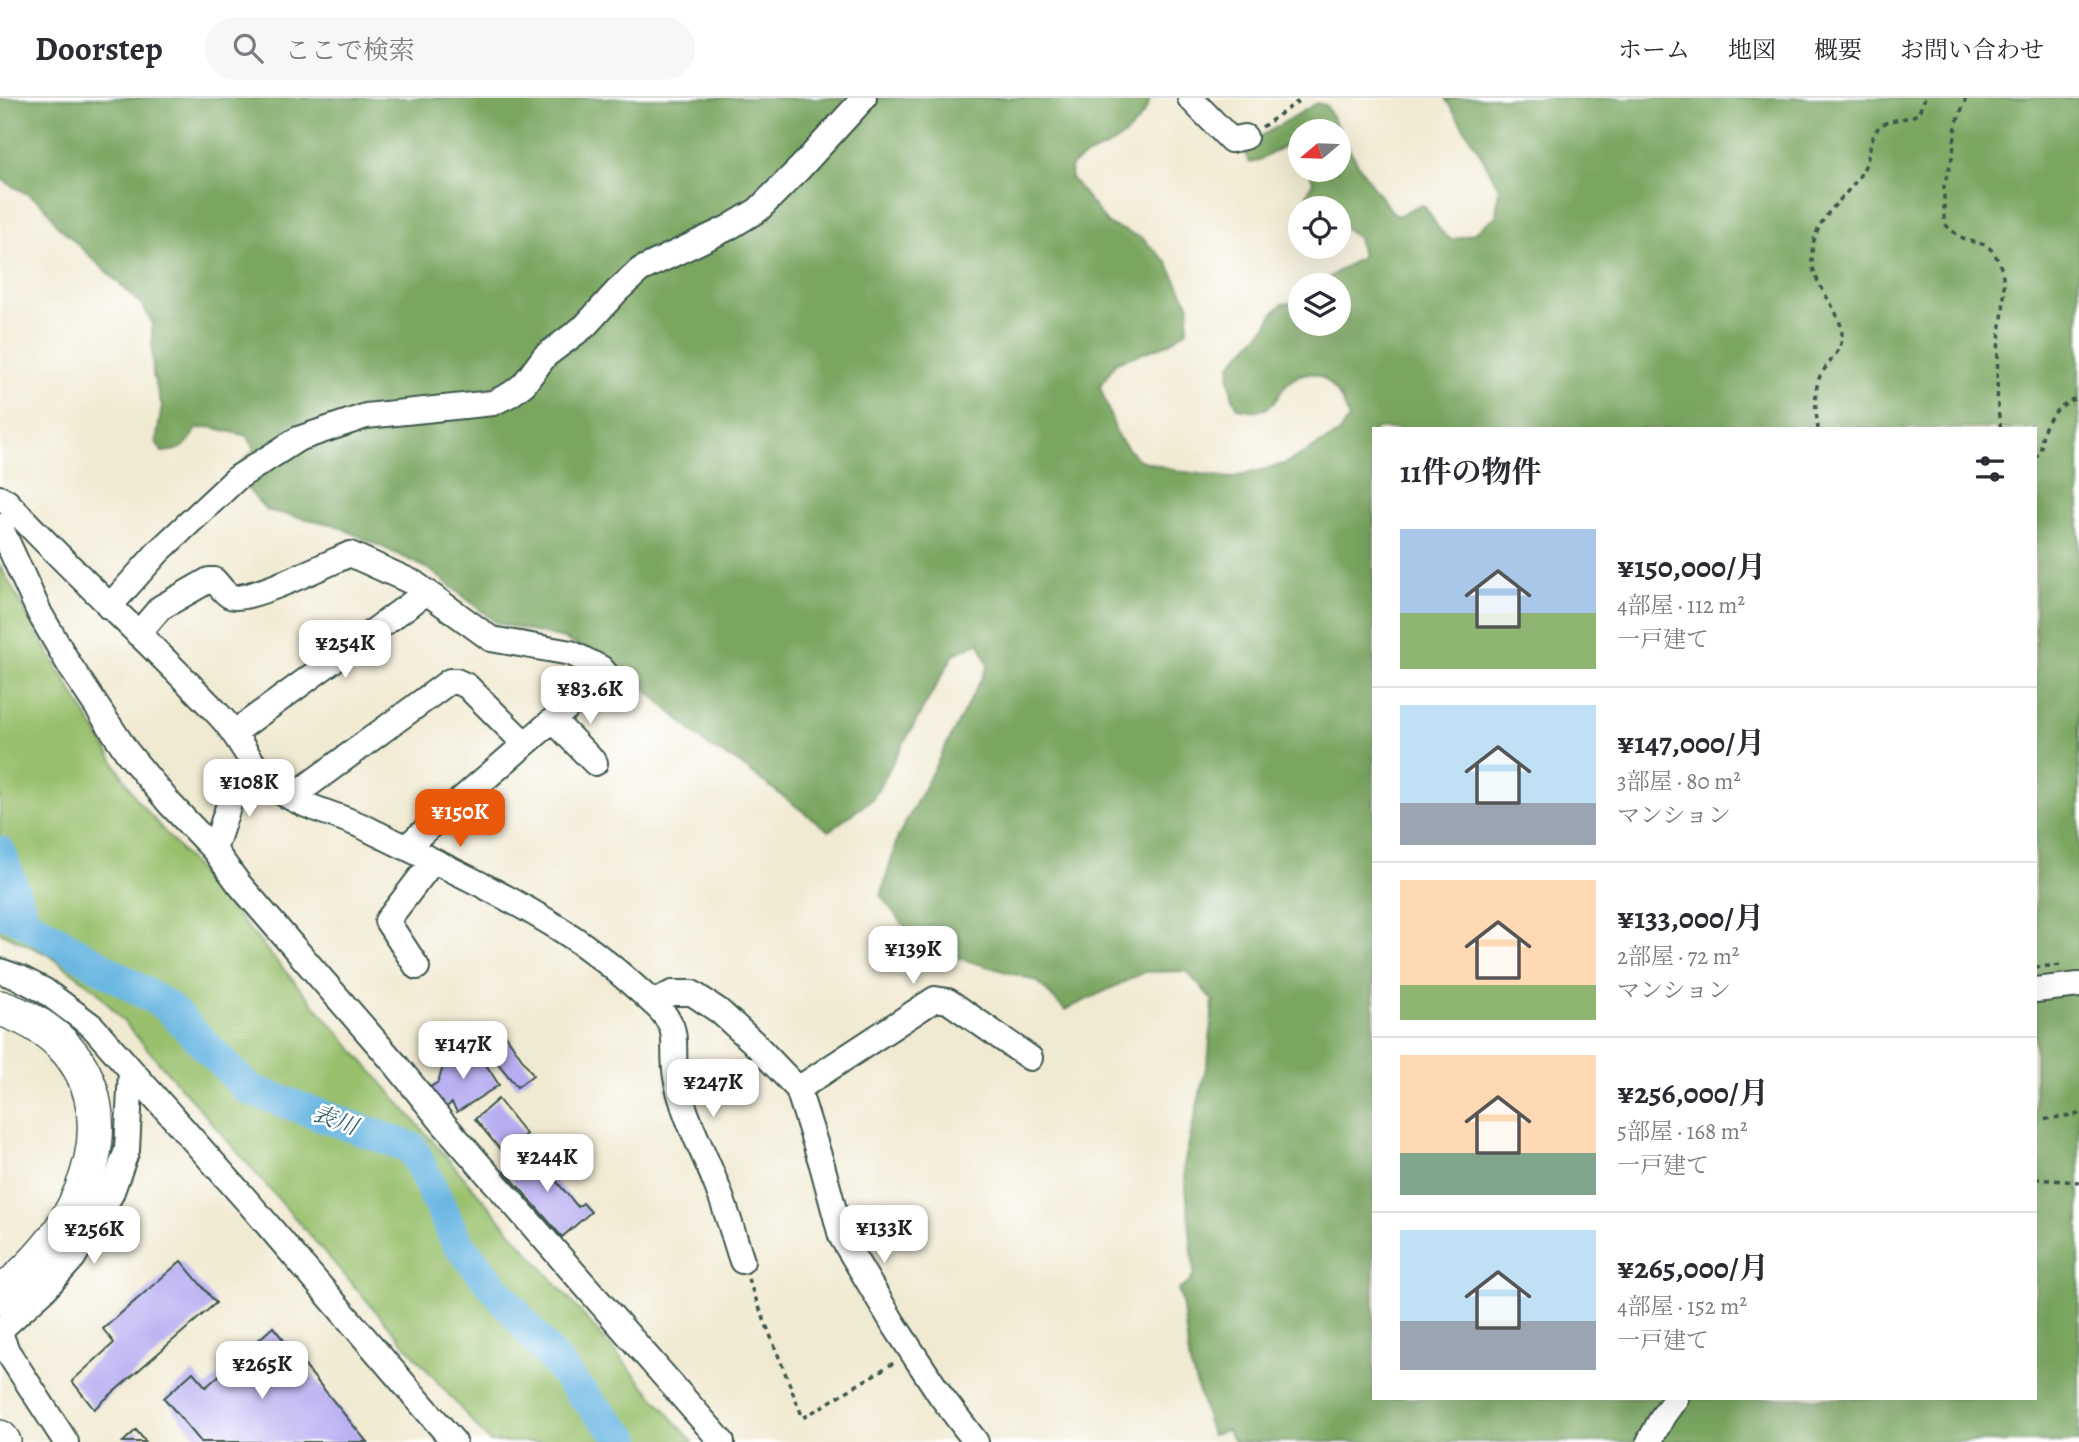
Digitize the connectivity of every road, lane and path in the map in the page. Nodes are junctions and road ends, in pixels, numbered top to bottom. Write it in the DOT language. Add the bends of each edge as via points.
graph roads {
  1 [pos="864,98"];
  2 [pos="1189,98"];
  3 [pos="1303,98"];
  4 [pos="1925,98"];
  5 [pos="1966,98"];
  6 [pos="1245,137"];
  7 [pos="2079,397"];
  8 [pos="1818,427"];
  9 [pos="2001,427"];
  10 [pos="2037,455"];
  11 [pos="0,498"];
  12 [pos="0,526"];
  13 [pos="427,592"];
  14 [pos="110,607"];
  15 [pos="138,634"];
  16 [pos="553,720"];
  17 [pos="235,732"];
  18 [pos="525,744"];
  19 [pos="595,763"];
  20 [pos="258,772"];
  21 [pos="292,797"];
  22 [pos="406,847"];
  23 [pos="214,850"];
  24 [pos="433,861"];
  25 [pos="417,967"];
  26 [pos="0,971"];
  27 [pos="2079,985"];
  28 [pos="2037,990"];
  29 [pos="653,1003"];
  30 [pos="0,1007"];
  31 [pos="0,1029"];
  32 [pos="1030,1059"];
  33 [pos="131,1070"];
  34 [pos="799,1089"];
  35 [pos="2079,1114"];
  36 [pos="2037,1121"];
  37 [pos="2037,1179"];
  38 [pos="2079,1182"];
  39 [pos="742,1261"];
  40 [pos="0,1275"];
  41 [pos="0,1296"];
  42 [pos="912,1352"];
  43 [pos="1675,1400"];
  44 [pos="66,1442"];
  45 [pos="454,1442"];
  46 [pos="723,1442"];
  47 [pos="976,1442"];
  48 [pos="1649,1442"];
  1 -- 14 [label="street" via="758,210 640,270 585,326 545,356 511,394 493,403 366,416 298,439 237,478 159,551"];
  2 -- 6 [label="street" via="1231,140"];
  3 -- 6 [label="path"];
  4 -- 8 [label="path" via="1918,114 1881,124 1864,168 1817,232 1812,262 1843,337 1816,389"];
  5 -- 9 [label="path" via="1944,186 1944,223 1968,241 1987,244 2002,272"];
  7 -- 10 [label="path" via="2052,415"];
  11 -- 14 [label="street"];
  12 -- 23 [label="street" via="40,614 84,687 127,752"];
  13 -- 15 [label="street" via="350,554 238,598 209,580 160,608"];
  13 -- 16 [label="street" via="491,639 571,653 601,668 606,674"];
  13 -- 17 [label="street"];
  14 -- 15 [label="street"];
  15 -- 17 [label="street"];
  16 -- 18 [label="street"];
  16 -- 19 [label="street"];
  17 -- 20 [label="street"];
  18 -- 21 [label="street" via="467,686 450,681"];
  18 -- 22 [label="street"];
  20 -- 21 [label="street"];
  20 -- 23 [label="street" via="233,792"];
  21 -- 22 [label="street"];
  22 -- 24 [label="street"];
  23 -- 46 [label="street" via="442,1122"];
  24 -- 25 [label="street" via="387,921"];
  24 -- 29 [label="street" via="562,930"];
  26 -- 33 [label="street" via="64,1004 92,1026"];
  27 -- 28 [label="street"];
  29 -- 34 [label="street" via="672,993 692,993 719,1011"];
  29 -- 39 [label="street" via="674,1028 674,1061 685,1108"];
  30 -- 41 [label="highway" via="33,1022 70,1054 87,1077 96,1107 97,1136 87,1178 63,1227"];
  31 -- 40 [label="highway" via="38,1047 69,1084 77,1112 78,1141 60,1200 24,1252"];
  32 -- 34 [label="street" via="948,1001 935,999"];
  33 -- 44 [label="street" via="127,1150 111,1194 73,1258 10,1320 1,1336 6,1351"];
  33 -- 45 [label="street"];
  34 -- 42 [label="street" via="841,1236"];
  35 -- 36 [label="path"];
  37 -- 38 [label="path"];
  39 -- 42 [label="path" via="803,1419"];
  42 -- 47 [label="street"];
  43 -- 48 [label="street"];
}
